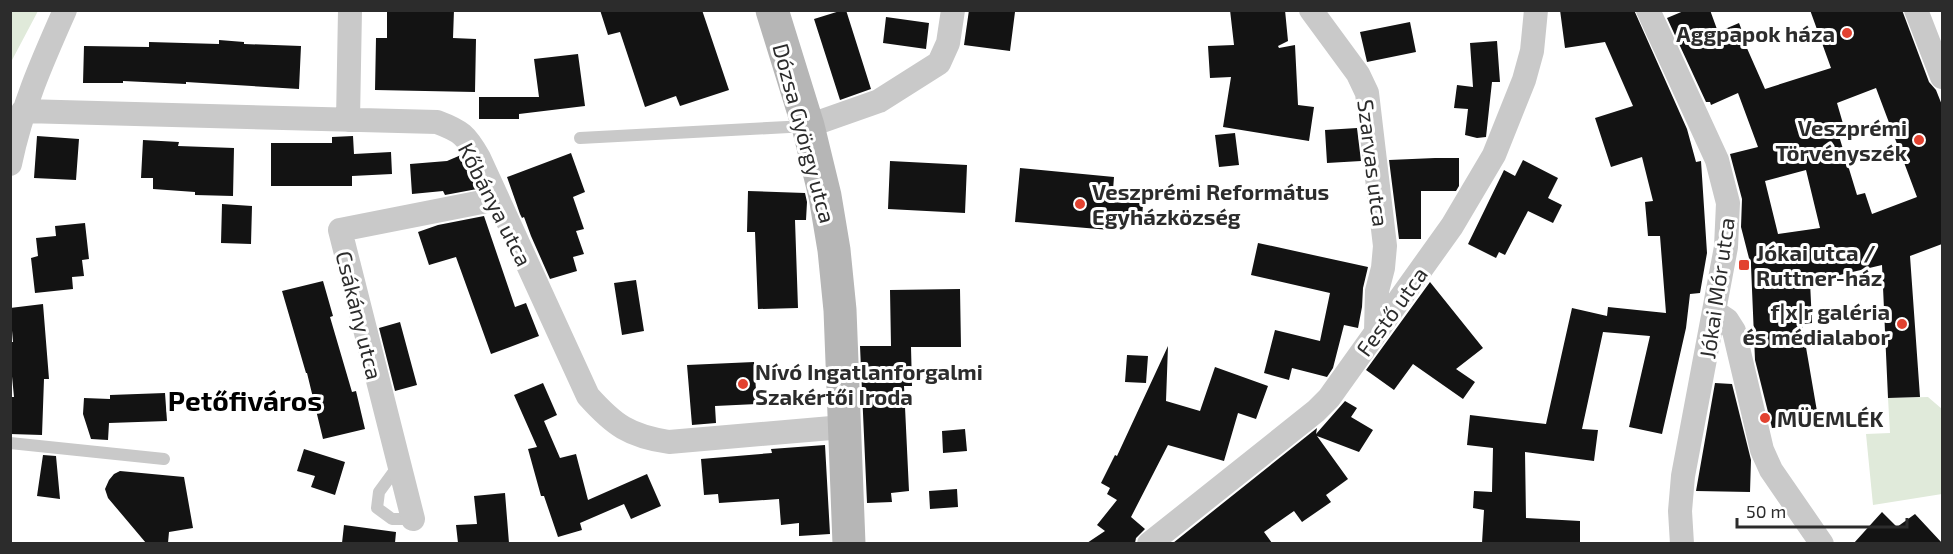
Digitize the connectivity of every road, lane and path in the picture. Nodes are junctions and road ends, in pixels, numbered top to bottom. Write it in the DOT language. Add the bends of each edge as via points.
graph roads {
  1 [pos="65,10"];
  2 [pos="350,10"];
  3 [pos="772,10"];
  4 [pos="953,10"];
  5 [pos="1311,10"];
  6 [pos="1536,10"];
  7 [pos="1648,10"];
  8 [pos="1916,10"];
  9 [pos="1942,77"];
  10 [pos="23,111"];
  11 [pos="348,120"];
  12 [pos="808,126"];
  13 [pos="580,138"];
  14 [pos="10,165"];
  15 [pos="497,199"];
  16 [pos="1715,312"];
  17 [pos="1376,331"];
  18 [pos="843,427"];
  19 [pos="10,443"];
  20 [pos="164,459"];
  21 [pos="413,519"];
  22 [pos="849,543"];
  23 [pos="1149,543"];
  24 [pos="1682,543"];
  25 [pos="1822,543"];
  1 -- 10 [label="street"];
  2 -- 11 [label="street"];
  3 -- 12 [label="main road, Dózsa György utca"];
  4 -- 12 [label="street" via="948,43 939,63 879,101"];
  5 -- 17 [label="street, Szarvas utca" via="1358,74 1367,93 1385,246 1377,291"];
  6 -- 17 [label="street, Festő utca" via="1530,61 1494,155 1452,225"];
  7 -- 16 [label="street, Jókai Mór utca" via="1717,160 1728,203 1726,247"];
  8 -- 9 [label="street"];
  10 -- 11 [label="street, Kőbánya utca"];
  10 -- 14 [label="street"];
  11 -- 15 [label="street, Kőbánya utca" via="437,122 456,129 471,144"];
  12 -- 13 [label="lane"];
  12 -- 18 [label="main road, Dózsa György utca" via="834,250"];
  15 -- 18 [label="street, Kőbánya utca" via="588,396 608,418 647,439 669,442"];
  15 -- 21 [label="street, Csákány utca" via="340,230"];
  16 -- 24 [label="street, Jókai Mór utca" via="1683,476"];
  16 -- 25 [label="street" via="1734,331 1762,450"];
  17 -- 23 [label="street, Festő utca" via="1316,411"];
  18 -- 22 [label="main road, Dózsa György utca"];
  19 -- 20 [label="lane"];
}
